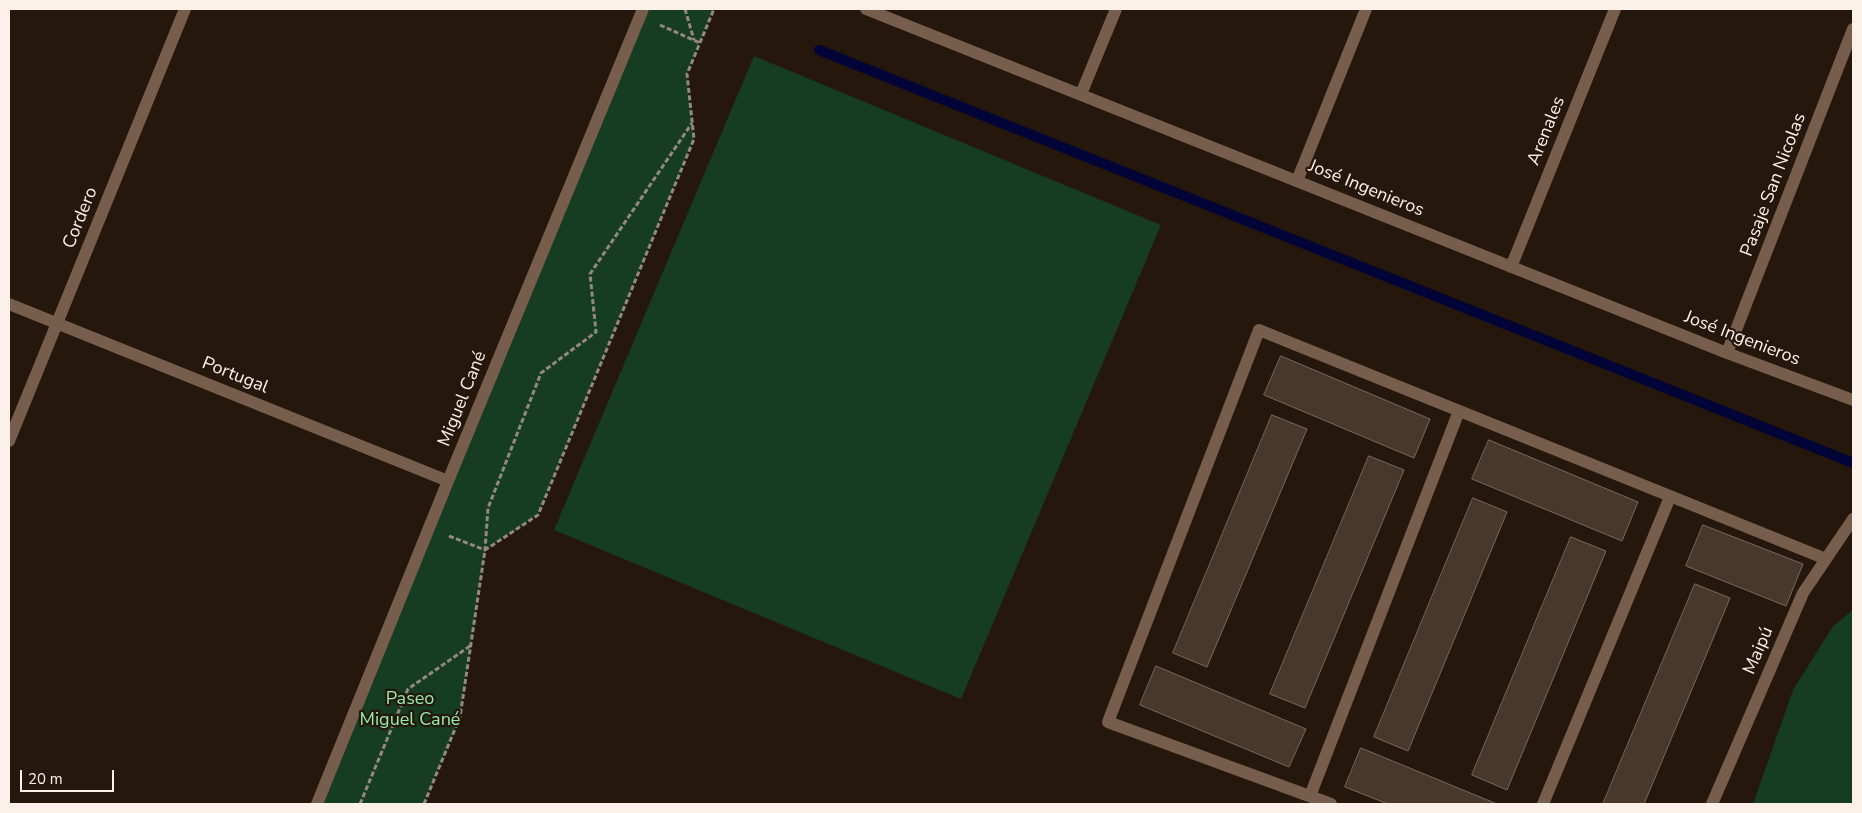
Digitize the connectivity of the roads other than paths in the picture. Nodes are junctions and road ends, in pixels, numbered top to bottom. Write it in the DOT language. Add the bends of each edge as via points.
graph roads {
  1 [pos="185,9"];
  2 [pos="869,9"];
  3 [pos="1116,9"];
  4 [pos="1366,9"];
  5 [pos="1614,9"];
  6 [pos="642,13"];
  7 [pos="1853,29"];
  8 [pos="1081,94"];
  9 [pos="1297,181"];
  10 [pos="1512,267"];
  11 [pos="9,304"];
  12 [pos="57,324"];
  13 [pos="1727,353"];
  14 [pos="1853,400"];
  15 [pos="1459,411"];
  16 [pos="9,441"];
  17 [pos="448,481"];
  18 [pos="1670,497"];
  19 [pos="1853,519"];
  20 [pos="1826,559"];
  21 [pos="1310,796"];
  22 [pos="318,804"];
  23 [pos="1331,804"];
  24 [pos="1543,804"];
  25 [pos="1712,804"];
  1 -- 12 [label="street, Cordero"];
  2 -- 8 [label="street, José Ingenieros"];
  3 -- 8 [label="street"];
  4 -- 9 [label="street"];
  5 -- 10 [label="street, Arenales"];
  6 -- 17 [label="street, Miguel Cané"];
  7 -- 13 [label="street, Pasaje San Nicolas"];
  8 -- 9 [label="street, José Ingenieros"];
  9 -- 10 [label="street, José Ingenieros"];
  10 -- 13 [label="street, José Ingenieros"];
  11 -- 12 [label="street, Portugal"];
  12 -- 16 [label="street, Cordero"];
  12 -- 17 [label="street, Portugal"];
  13 -- 14 [label="street, José Ingenieros"];
  15 -- 18 [label="street"];
  15 -- 21 [label="street"];
  15 -- 21 [label="street" via="1259,330 1108,722"];
  17 -- 22 [label="street, Miguel Cané"];
  18 -- 20 [label="street"];
  18 -- 24 [label="street"];
  19 -- 20 [label="street, Maipú"];
  20 -- 25 [label="street, Maipú" via="1803,593"];
  21 -- 23 [label="street"];
}
